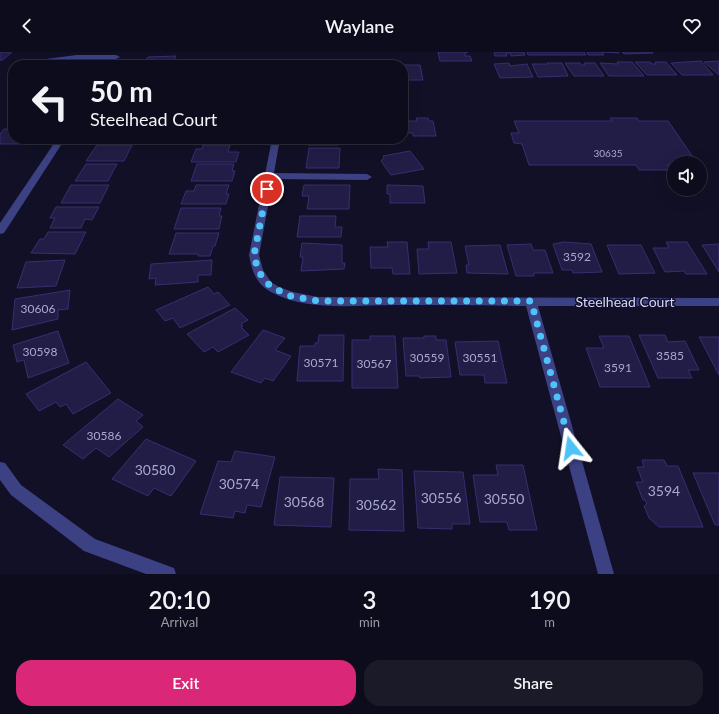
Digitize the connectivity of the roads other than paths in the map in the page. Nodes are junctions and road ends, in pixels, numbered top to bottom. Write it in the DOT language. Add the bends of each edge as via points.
graph roads {
  1 [pos="117,54"];
  2 [pos="54,60"];
  3 [pos="57,144"];
  4 [pos="275,144"];
  5 [pos="270,176"];
  6 [pos="367,177"];
  7 [pos="3,221"];
  8 [pos="0,231"];
  9 [pos="531,301"];
  10 [pos="719,302"];
  11 [pos="0,468"];
  12 [pos="168,574"];
  13 [pos="606,574"];
  1 -- 2 [label="street"];
  3 -- 7 [label="street"];
  4 -- 5 [label="street, Steelhead Court"];
  5 -- 6 [label="street"];
  5 -- 9 [label="street, Steelhead Court" via="254,255 258,271 270,286 290,296 318,301"];
  7 -- 8 [label="street"];
  9 -- 10 [label="street, Steelhead Court"];
  9 -- 13 [label="street"];
  11 -- 12 [label="street" via="16,490 90,545"];
}
